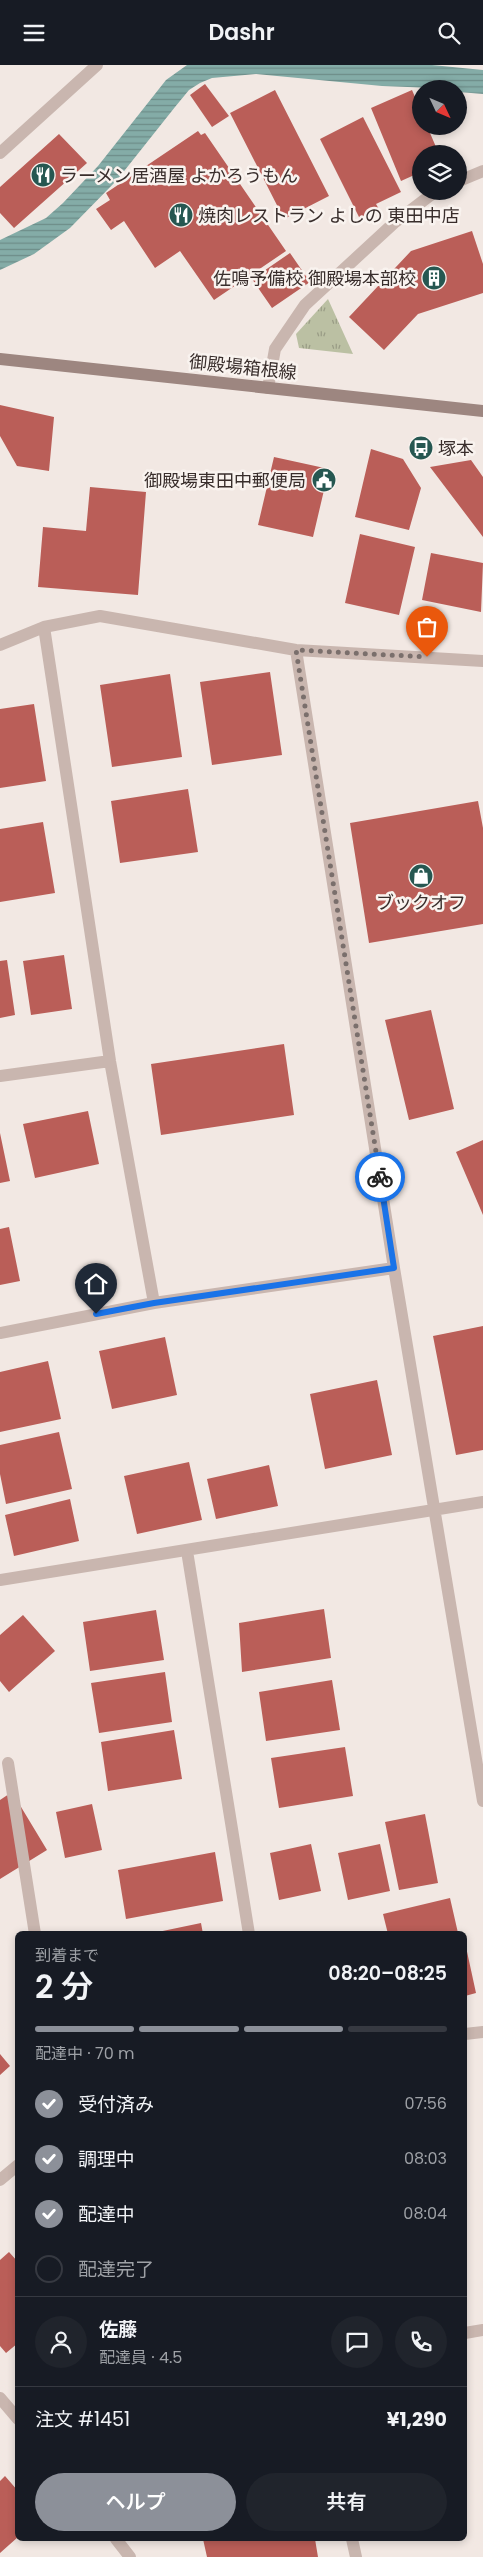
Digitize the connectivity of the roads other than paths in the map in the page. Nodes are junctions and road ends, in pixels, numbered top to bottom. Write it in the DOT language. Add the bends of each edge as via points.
graph roads {
  1 [pos="97,65"];
  2 [pos="0,153"];
  3 [pos="483,171"];
  4 [pos="467,178"];
  5 [pos="424,200"];
  6 [pos="0,359"];
  7 [pos="268,388"];
  8 [pos="483,411"];
  9 [pos="44,627"];
  10 [pos="0,645"];
  11 [pos="296,650"];
  12 [pos="483,661"];
  13 [pos="110,1061"];
  14 [pos="0,1076"];
  15 [pos="394,1268"];
  16 [pos="154,1303"];
  17 [pos="0,1333"];
  18 [pos="483,1502"];
  19 [pos="436,1509"];
  20 [pos="187,1551"];
  21 [pos="0,1580"];
  22 [pos="8,1763"];
  23 [pos="483,1801"];
  24 [pos="35,1931"];
  25 [pos="249,1931"];
  26 [pos="483,2031"];
  27 [pos="467,2034"];
  28 [pos="15,2168"];
  29 [pos="0,2180"];
  30 [pos="483,2330"];
  31 [pos="467,2333"];
  32 [pos="0,2398"];
  33 [pos="15,2416"];
  34 [pos="118,2541"];
  35 [pos="352,2541"];
  36 [pos="130,2557"];
  37 [pos="356,2557"];
  1 -- 2 [label="street"];
  3 -- 4 [label="street"];
  5 -- 7 [label="street" via="394,223 305,305 275,349"];
  6 -- 7 [label="main road, 御殿場箱根線"];
  7 -- 8 [label="main road, 御殿場箱根線"];
  9 -- 10 [label="street"];
  9 -- 11 [label="street" via="100,616"];
  9 -- 13 [label="street"];
  11 -- 12 [label="street"];
  11 -- 15 [label="street"];
  13 -- 14 [label="street"];
  13 -- 16 [label="street"];
  15 -- 16 [label="street"];
  15 -- 19 [label="street"];
  16 -- 17 [label="street"];
  18 -- 19 [label="street"];
  19 -- 20 [label="street"];
  19 -- 23 [label="street"];
  20 -- 21 [label="street"];
  20 -- 25 [label="street"];
  22 -- 24 [label="street"];
  26 -- 27 [label="street"];
  28 -- 29 [label="street"];
  30 -- 31 [label="street"];
  32 -- 33 [label="street"];
  34 -- 36 [label="street"];
  35 -- 37 [label="street"];
}
